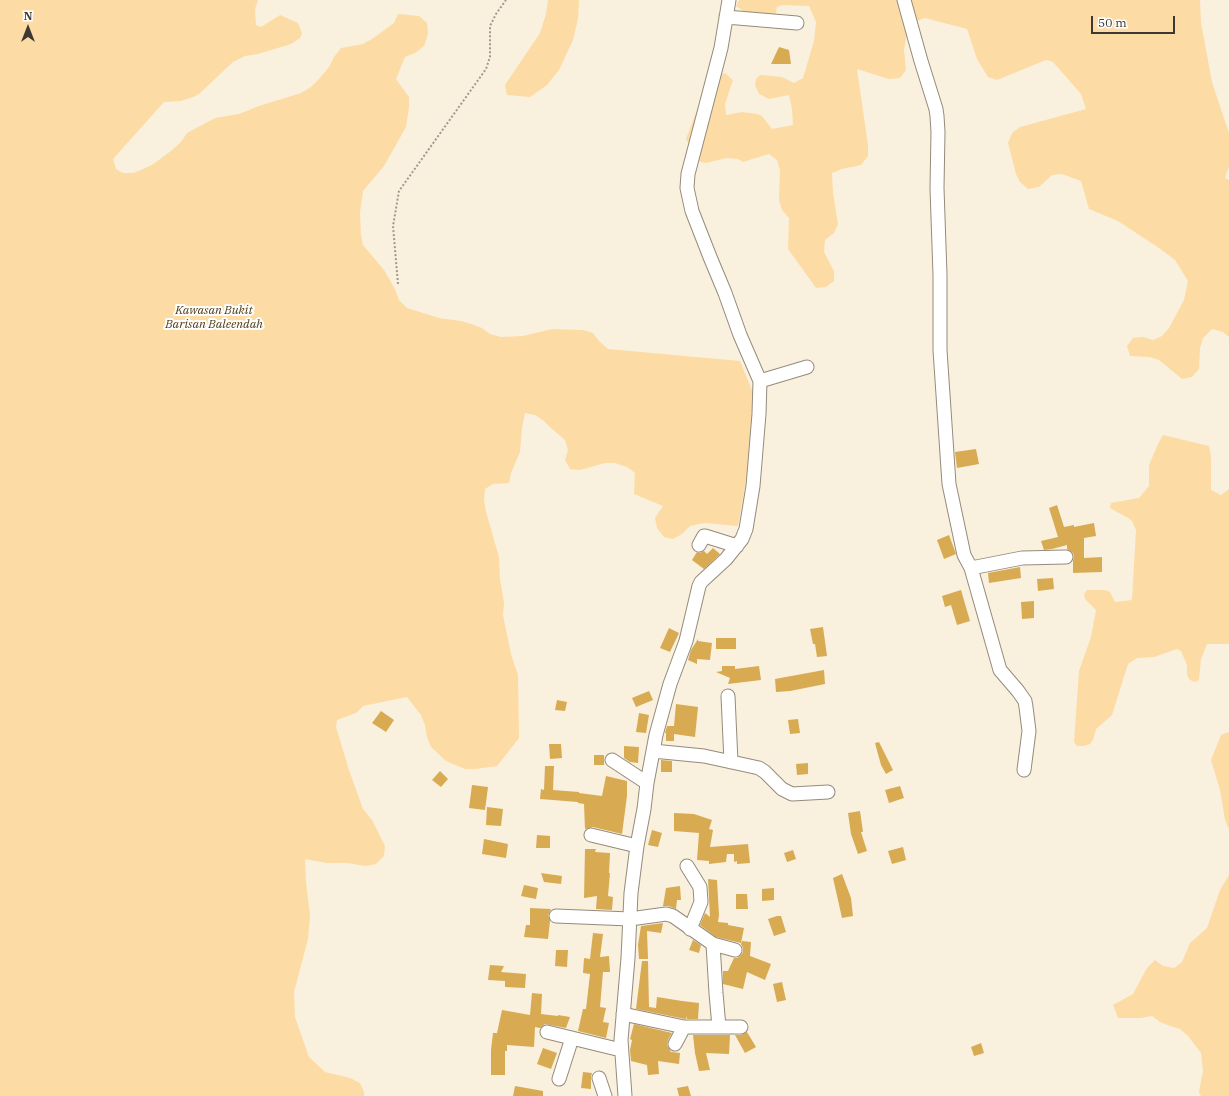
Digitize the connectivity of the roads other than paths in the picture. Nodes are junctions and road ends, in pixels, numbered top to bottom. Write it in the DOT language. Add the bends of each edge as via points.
graph roads {
  1 [pos="730,0"];
  2 [pos="904,0"];
  3 [pos="726,17"];
  4 [pos="797,23"];
  5 [pos="807,367"];
  6 [pos="760,381"];
  7 [pos="699,545"];
  8 [pos="737,546"];
  9 [pos="1066,558"];
  10 [pos="971,568"];
  11 [pos="728,696"];
  12 [pos="653,750"];
  13 [pos="612,760"];
  14 [pos="731,762"];
  15 [pos="1024,770"];
  16 [pos="647,783"];
  17 [pos="828,792"];
  18 [pos="591,836"];
  19 [pos="637,846"];
  20 [pos="687,866"];
  21 [pos="556,916"];
  22 [pos="630,919"];
  23 [pos="690,929"];
  24 [pos="713,944"];
  25 [pos="735,950"];
  26 [pos="623,1014"];
  27 [pos="684,1027"];
  28 [pos="719,1027"];
  29 [pos="740,1027"];
  30 [pos="547,1032"];
  31 [pos="572,1038"];
  32 [pos="675,1044"];
  33 [pos="621,1050"];
  34 [pos="599,1078"];
  35 [pos="559,1079"];
  36 [pos="605,1096"];
  37 [pos="625,1096"];
  1 -- 3 [label="street"];
  2 -- 10 [label="street" via="937,116 940,350 949,484 964,555"];
  3 -- 4 [label="street"];
  3 -- 6 [label="street" via="721,48 688,174 687,188 692,212"];
  5 -- 6 [label="street"];
  6 -- 8 [label="street" via="753,486 744,537"];
  7 -- 8 [label="street" via="705,536"];
  8 -- 12 [label="street" via="699,586 686,641 659,720"];
  9 -- 10 [label="street" via="1022,558"];
  10 -- 15 [label="street" via="1000,670 1025,702 1029,731"];
  11 -- 14 [label="street"];
  12 -- 14 [label="street"];
  12 -- 16 [label="street"];
  13 -- 16 [label="street"];
  14 -- 17 [label="street" via="759,768 782,789 792,794"];
  16 -- 19 [label="street"];
  18 -- 19 [label="street"];
  19 -- 22 [label="street"];
  20 -- 23 [label="street" via="700,887 701,902"];
  21 -- 22 [label="street"];
  22 -- 23 [label="street" via="668,915"];
  22 -- 26 [label="street"];
  23 -- 24 [label="street"];
  24 -- 25 [label="street"];
  24 -- 28 [label="street"];
  26 -- 27 [label="street"];
  26 -- 33 [label="street"];
  27 -- 28 [label="street"];
  27 -- 32 [label="street"];
  28 -- 29 [label="street"];
  30 -- 31 [label="street"];
  31 -- 33 [label="street"];
  31 -- 35 [label="street"];
  33 -- 37 [label="street"];
  34 -- 36 [label="street"];
}
